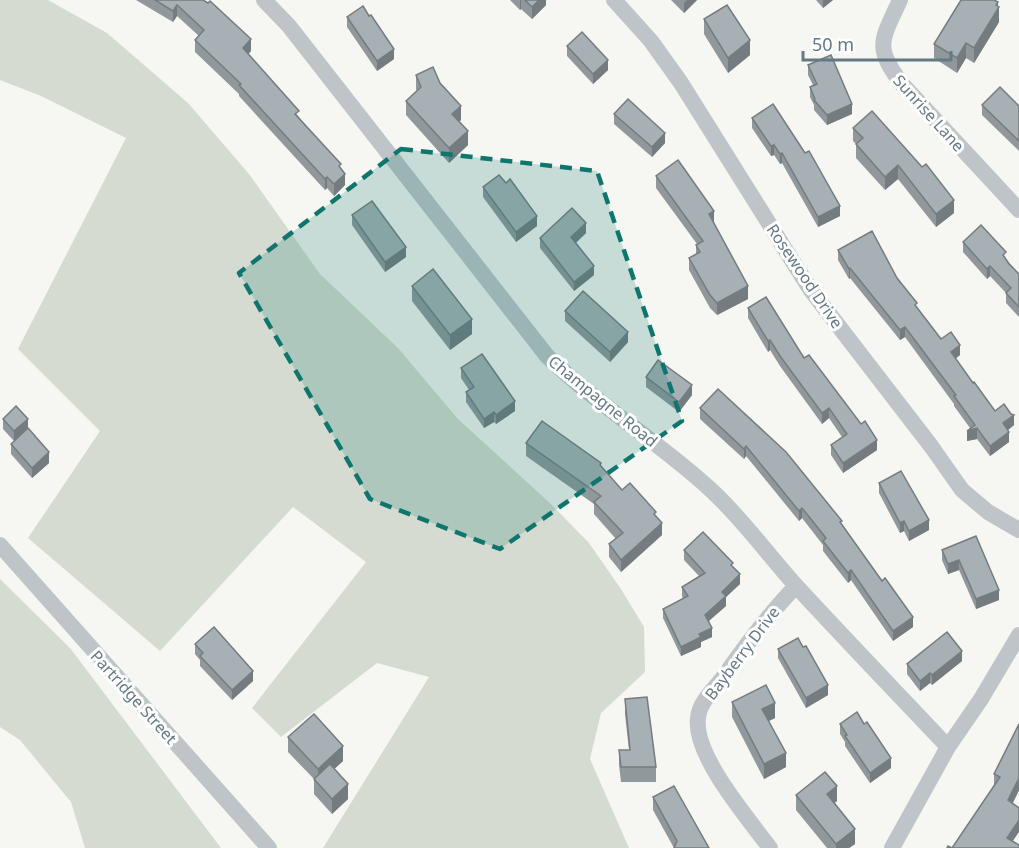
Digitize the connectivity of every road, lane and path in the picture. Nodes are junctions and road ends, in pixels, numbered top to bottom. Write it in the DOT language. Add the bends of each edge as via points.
graph roads {
  1 [pos="264,0"];
  2 [pos="614,0"];
  3 [pos="900,0"];
  4 [pos="1019,210"];
  5 [pos="1019,530"];
  6 [pos="0,545"];
  7 [pos="796,585"];
  8 [pos="1019,635"];
  9 [pos="948,747"];
  10 [pos="270,848"];
  11 [pos="770,848"];
  12 [pos="892,848"];
  1 -- 7 [label="street, Champagne Road" via="289,26 547,356 710,488"];
  2 -- 5 [label="street, Rosewood Drive" via="651,40 681,83 810,289 963,490 982,508"];
  3 -- 4 [label="street, Sunrise Lane" via="882,39 890,67"];
  6 -- 10 [label="street, Partridge Street"];
  7 -- 9 [label="street, Champagne Road"];
  7 -- 11 [label="street, Bayberry Drive" via="760,625 701,707 698,718 702,745 714,771"];
  8 -- 9 [label="street"];
  9 -- 12 [label="street"];
}
